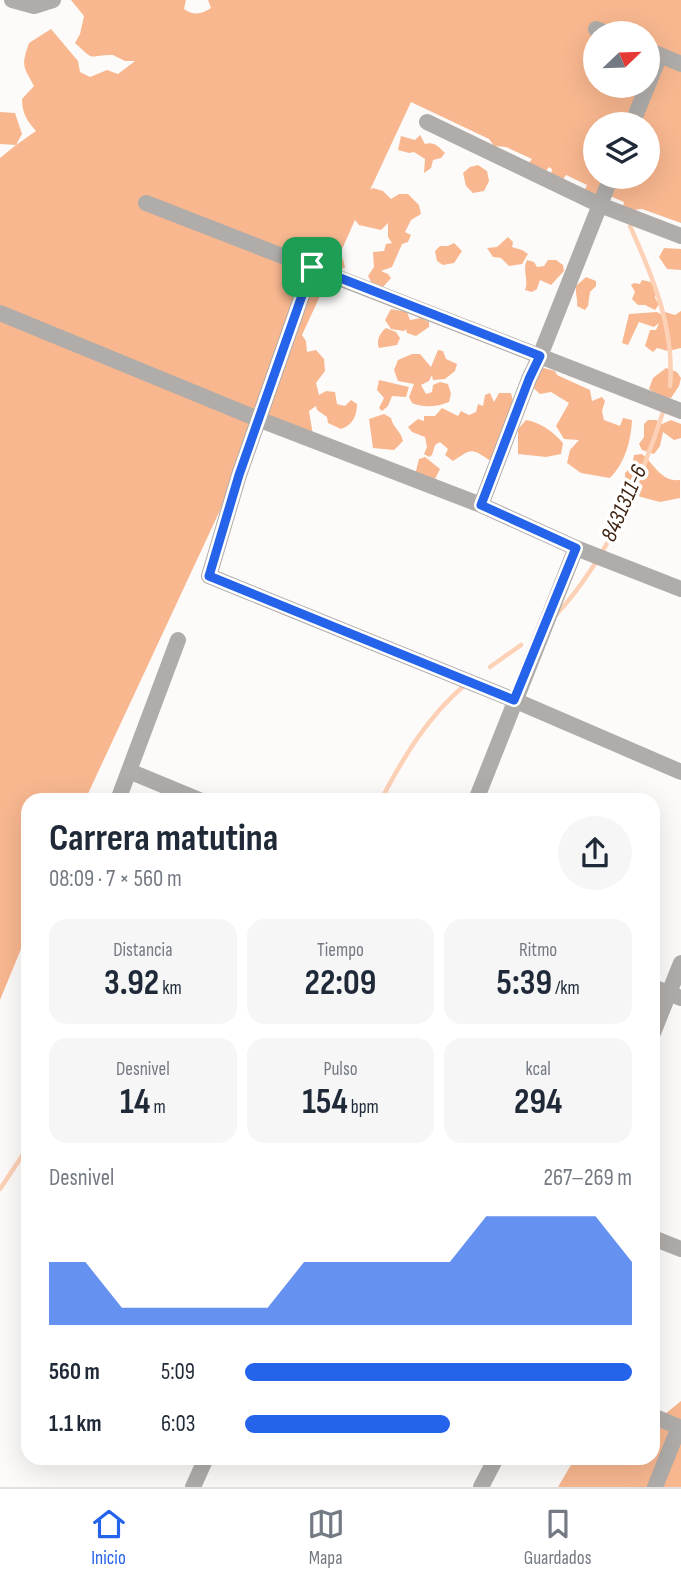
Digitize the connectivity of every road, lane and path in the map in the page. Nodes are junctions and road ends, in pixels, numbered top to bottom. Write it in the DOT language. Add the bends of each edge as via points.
graph roads {
  1 [pos="12,0"];
  2 [pos="53,0"];
  3 [pos="660,55"];
  4 [pos="681,64"];
  5 [pos="427,122"];
  6 [pos="606,189"];
  7 [pos="146,203"];
  8 [pos="600,205"];
  9 [pos="681,236"];
  10 [pos="312,267"];
  11 [pos="0,313"];
  12 [pos="540,356"];
  13 [pos="681,411"];
  14 [pos="258,419"];
  15 [pos="481,505"];
  16 [pos="576,548"];
  17 [pos="681,589"];
  18 [pos="178,640"];
  19 [pos="514,700"];
  20 [pos="129,771"];
  21 [pos="681,772"];
  22 [pos="121,793"];
  23 [pos="182,793"];
  24 [pos="479,793"];
  25 [pos="681,963"];
  26 [pos="675,996"];
  27 [pos="660,1021"];
  28 [pos="660,1241"];
  29 [pos="681,1250"];
  30 [pos="660,1419"];
  31 [pos="680,1427"];
  32 [pos="203,1465"];
  33 [pos="492,1465"];
  34 [pos="193,1487"];
  35 [pos="481,1487"];
  36 [pos="654,1487"];
  1 -- 2 [label="street" via="34,6"];
  3 -- 4 [label="street"];
  5 -- 8 [label="street"];
  6 -- 8 [label="street"];
  7 -- 10 [label="street"];
  8 -- 9 [label="street"];
  8 -- 12 [label="street"];
  10 -- 12 [label="street"];
  10 -- 14 [label="street"];
  11 -- 14 [label="street"];
  12 -- 13 [label="street"];
  12 -- 15 [label="street"];
  14 -- 15 [label="street"];
  14 -- 19 [label="street" via="209,576"];
  15 -- 16 [label="street"];
  16 -- 17 [label="street"];
  16 -- 19 [label="street"];
  18 -- 20 [label="street"];
  19 -- 21 [label="street"];
  19 -- 24 [label="street"];
  20 -- 22 [label="street"];
  20 -- 23 [label="street"];
  25 -- 26 [label="street"];
  26 -- 27 [label="street"];
  28 -- 29 [label="street"];
  30 -- 31 [label="street"];
  31 -- 36 [label="street"];
  32 -- 34 [label="street"];
  33 -- 35 [label="street"];
}
